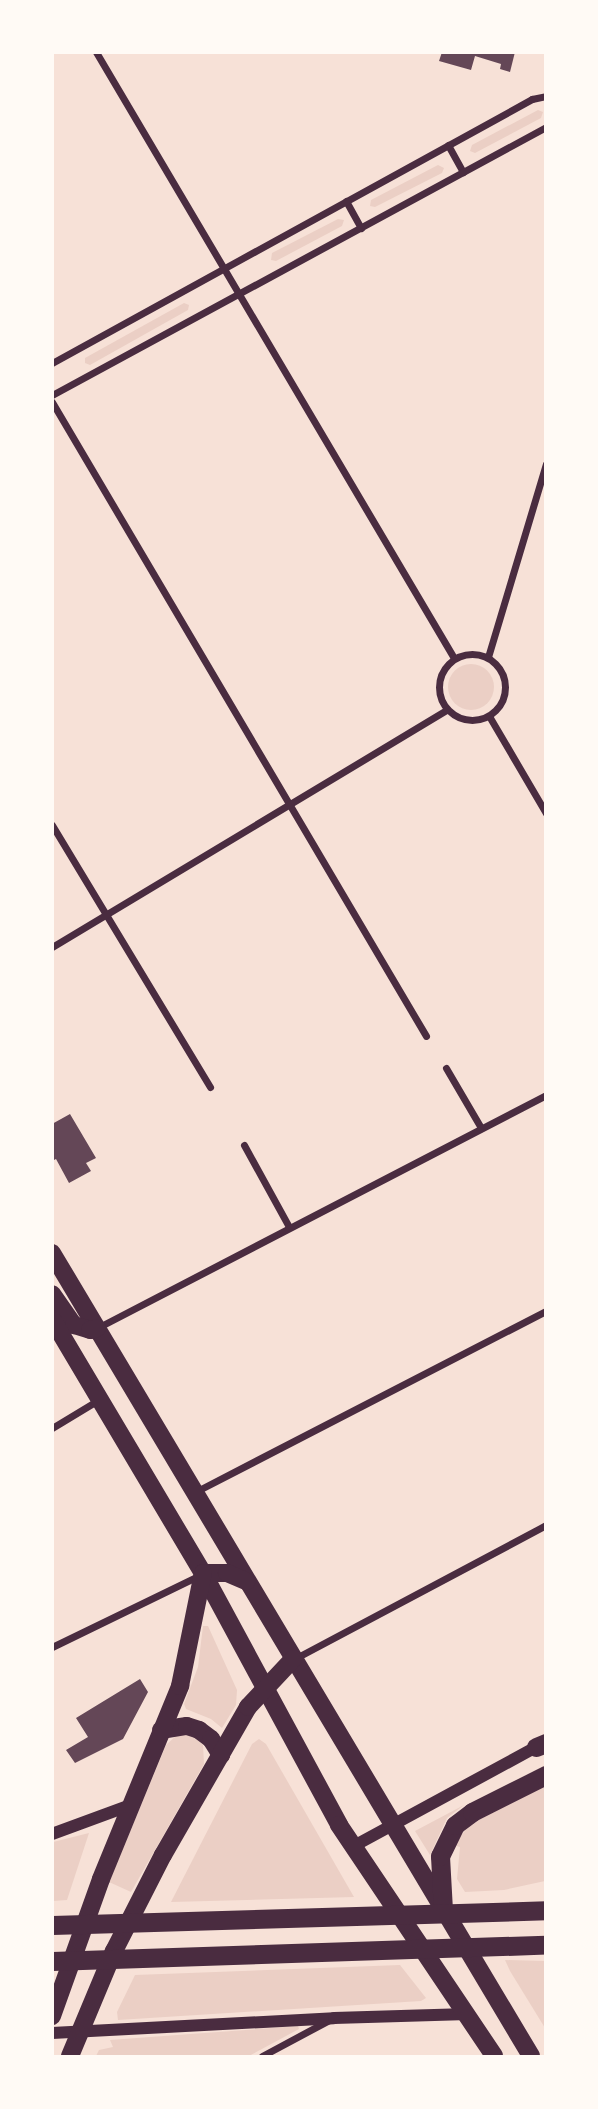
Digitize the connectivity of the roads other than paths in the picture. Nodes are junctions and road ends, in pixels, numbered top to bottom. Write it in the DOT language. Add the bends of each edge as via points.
graph roads {
  1 [pos="96,52"];
  2 [pos="545,96"];
  3 [pos="545,127"];
  4 [pos="448,145"];
  5 [pos="463,172"];
  6 [pos="346,201"];
  7 [pos="361,228"];
  8 [pos="224,268"];
  9 [pos="239,294"];
  10 [pos="52,363"];
  11 [pos="52,395"];
  12 [pos="52,402"];
  13 [pos="545,464"];
  14 [pos="488,657"];
  15 [pos="454,658"];
  16 [pos="447,710"];
  17 [pos="489,716"];
  18 [pos="290,804"];
  19 [pos="545,813"];
  20 [pos="52,825"];
  21 [pos="105,914"];
  22 [pos="52,947"];
  23 [pos="426,1035"];
  24 [pos="446,1068"];
  25 [pos="211,1087"];
  26 [pos="545,1095"];
  27 [pos="481,1128"];
  28 [pos="244,1145"];
  29 [pos="289,1227"];
  30 [pos="52,1252"];
  31 [pos="52,1294"];
  32 [pos="545,1311"];
  33 [pos="52,1320"];
  34 [pos="97,1328"];
  35 [pos="101,1399"];
  36 [pos="52,1428"];
  37 [pos="194,1493"];
  38 [pos="166,1508"];
  39 [pos="545,1525"];
  40 [pos="203,1573"];
  41 [pos="246,1581"];
  42 [pos="52,1647"];
  43 [pos="293,1659"];
  44 [pos="263,1689"];
  45 [pos="161,1730"];
  46 [pos="542,1744"];
  47 [pos="220,1755"];
  48 [pos="545,1775"];
  49 [pos="131,1805"];
  50 [pos="391,1824"];
  51 [pos="52,1834"];
  52 [pos="352,1847"];
  53 [pos="433,1881"];
  54 [pos="545,1908"];
  55 [pos="443,1910"];
  56 [pos="52,1924"];
  57 [pos="545,1945"];
  58 [pos="52,1961"];
  59 [pos="468,2014"];
  60 [pos="52,2016"];
  61 [pos="334,2018"];
  62 [pos="81,2025"];
  63 [pos="52,2033"];
  64 [pos="70,2056"];
  65 [pos="262,2056"];
  66 [pos="494,2056"];
  67 [pos="531,2056"];
  1 -- 8 [label="street"];
  2 -- 4 [label="street"];
  3 -- 5 [label="street"];
  4 -- 5 [label="street"];
  4 -- 6 [label="street"];
  5 -- 7 [label="street"];
  6 -- 7 [label="street"];
  6 -- 8 [label="street"];
  7 -- 9 [label="street"];
  8 -- 9 [label="street"];
  8 -- 10 [label="street"];
  9 -- 11 [label="street"];
  9 -- 15 [label="street"];
  12 -- 18 [label="street"];
  13 -- 14 [label="street"];
  14 -- 15 [label="street" via="471,653"];
  14 -- 17 [label="street" via="503,675 505,687 503,698"];
  15 -- 16 [label="street" via="438,682"];
  16 -- 17 [label="street" via="467,720"];
  16 -- 18 [label="street"];
  17 -- 19 [label="street"];
  18 -- 21 [label="street"];
  18 -- 23 [label="street"];
  20 -- 21 [label="street"];
  21 -- 22 [label="street"];
  21 -- 25 [label="street"];
  24 -- 27 [label="street"];
  26 -- 27 [label="street"];
  27 -- 29 [label="street"];
  28 -- 29 [label="street"];
  29 -- 34 [label="street"];
  30 -- 34 [label="main road"];
  31 -- 34 [label="main road" via="74,1325"];
  32 -- 37 [label="street"];
  33 -- 35 [label="main road"];
  34 -- 37 [label="main road"];
  35 -- 36 [label="street"];
  35 -- 38 [label="main road"];
  37 -- 38 [label="main road"];
  37 -- 41 [label="main road"];
  38 -- 40 [label="main road"];
  39 -- 43 [label="street"];
  40 -- 41 [label="main road" via="227,1573"];
  40 -- 42 [label="street"];
  40 -- 44 [label="main road"];
  40 -- 45 [label="main road" via="180,1686"];
  41 -- 43 [label="main road"];
  43 -- 44 [label="main road"];
  43 -- 50 [label="main road"];
  44 -- 47 [label="main road"];
  44 -- 52 [label="main road"];
  45 -- 47 [label="main road" via="200,1730"];
  45 -- 49 [label="main road"];
  46 -- 50 [label="street"];
  47 -- 62 [label="main road" via="131,1914"];
  48 -- 53 [label="highway" via="455,1825"];
  49 -- 51 [label="street"];
  49 -- 60 [label="main road"];
  50 -- 52 [label="street"];
  50 -- 53 [label="main road"];
  52 -- 59 [label="main road"];
  53 -- 55 [label="highway"];
  54 -- 56 [label="highway"];
  55 -- 67 [label="main road"];
  57 -- 58 [label="highway"];
  59 -- 61 [label="street"];
  59 -- 66 [label="main road"];
  61 -- 62 [label="street"];
  61 -- 65 [label="street"];
  62 -- 63 [label="street"];
  62 -- 64 [label="main road"];
}
